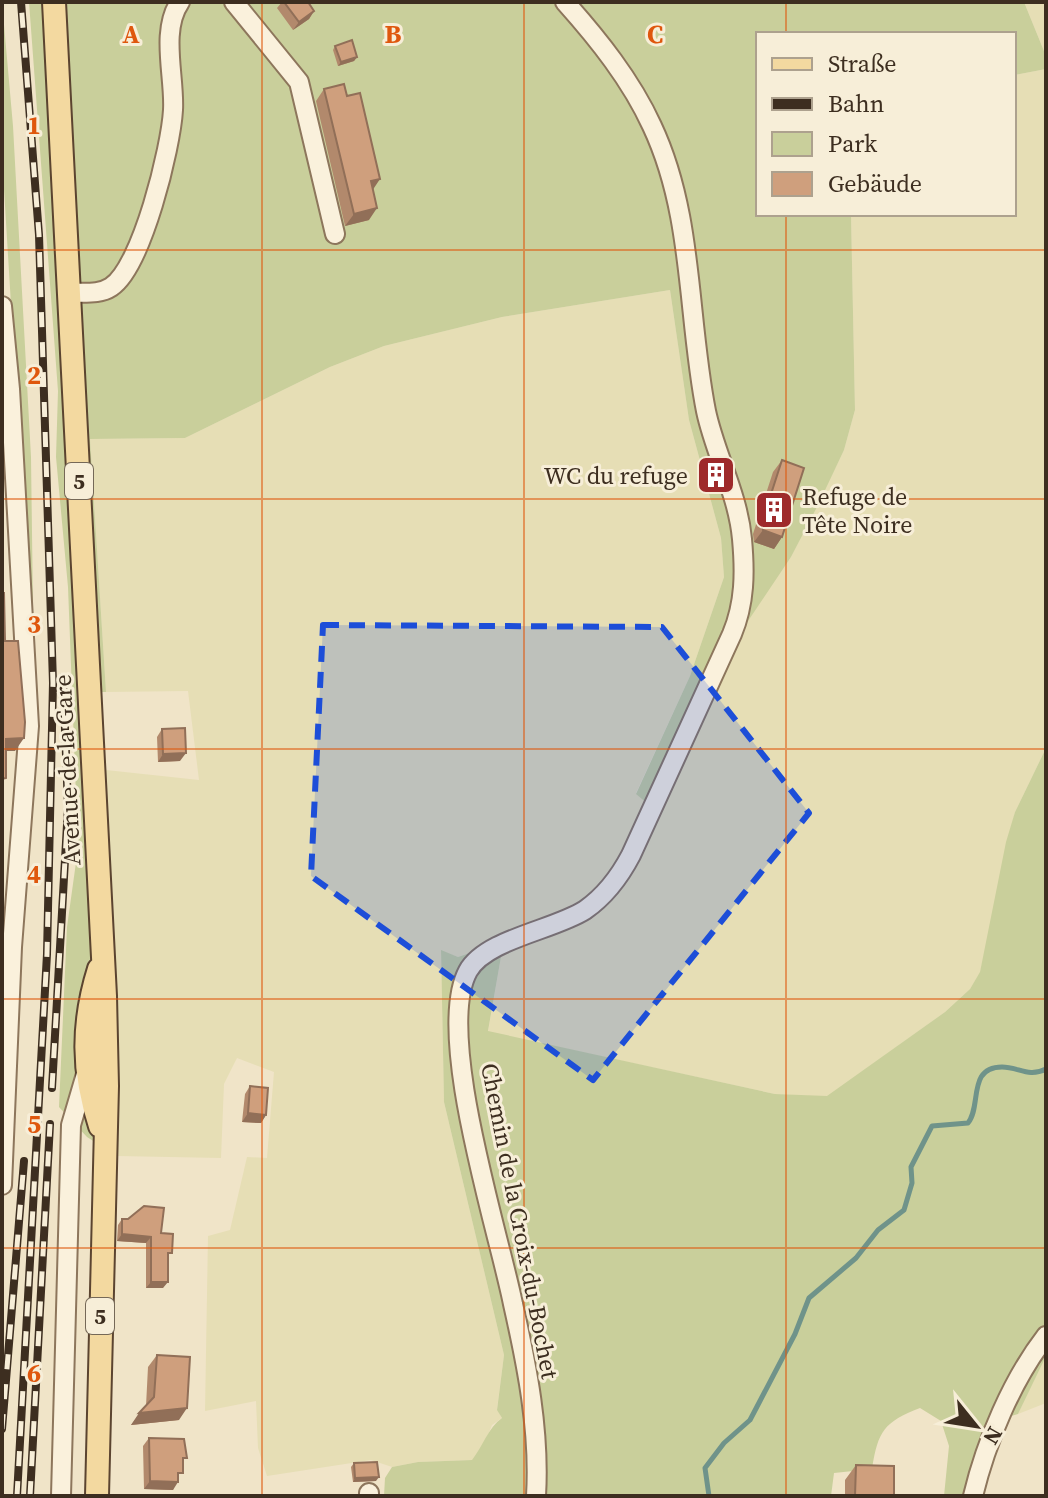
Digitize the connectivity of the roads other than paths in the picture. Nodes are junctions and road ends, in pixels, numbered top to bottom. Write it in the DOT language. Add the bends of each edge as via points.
graph roads {
  1 [pos="54,2"];
  2 [pos="180,2"];
  3 [pos="234,2"];
  4 [pos="565,2"];
  5 [pos="335,234"];
  6 [pos="69,293"];
  7 [pos="2,306"];
  8 [pos="12,591"];
  9 [pos="93,1061"];
  10 [pos="2,1185"];
  11 [pos="1046,1336"];
  12 [pos="61,1496"];
  13 [pos="97,1496"];
  14 [pos="536,1496"];
  15 [pos="973,1496"];
  1 -- 6 [label="main road, Avenue de la Gare / 5"];
  2 -- 6 [label="street" via="171,27 170,131 138,245 126,272 111,287"];
  3 -- 5 [label="street" via="299,82"];
  4 -- 14 [label="street, Chemin de la Croix-du-Bochet" via="628,81 653,127 683,217 706,411 738,513 744,578 741,612 613,885 582,912 480,957 463,983 465,1091 526,1369"];
  6 -- 9 [label="main road, Avenue de la Gare / 5" via="102,960 87,1012"];
  7 -- 8 [label="street" via="9,374"];
  8 -- 10 [label="street" via="29,726"];
  9 -- 12 [label="street" via="71,1125"];
  9 -- 13 [label="main road, Avenue de la Gare / 5" via="103,1137"];
  11 -- 15 [label="street" via="999,1423"];
}
